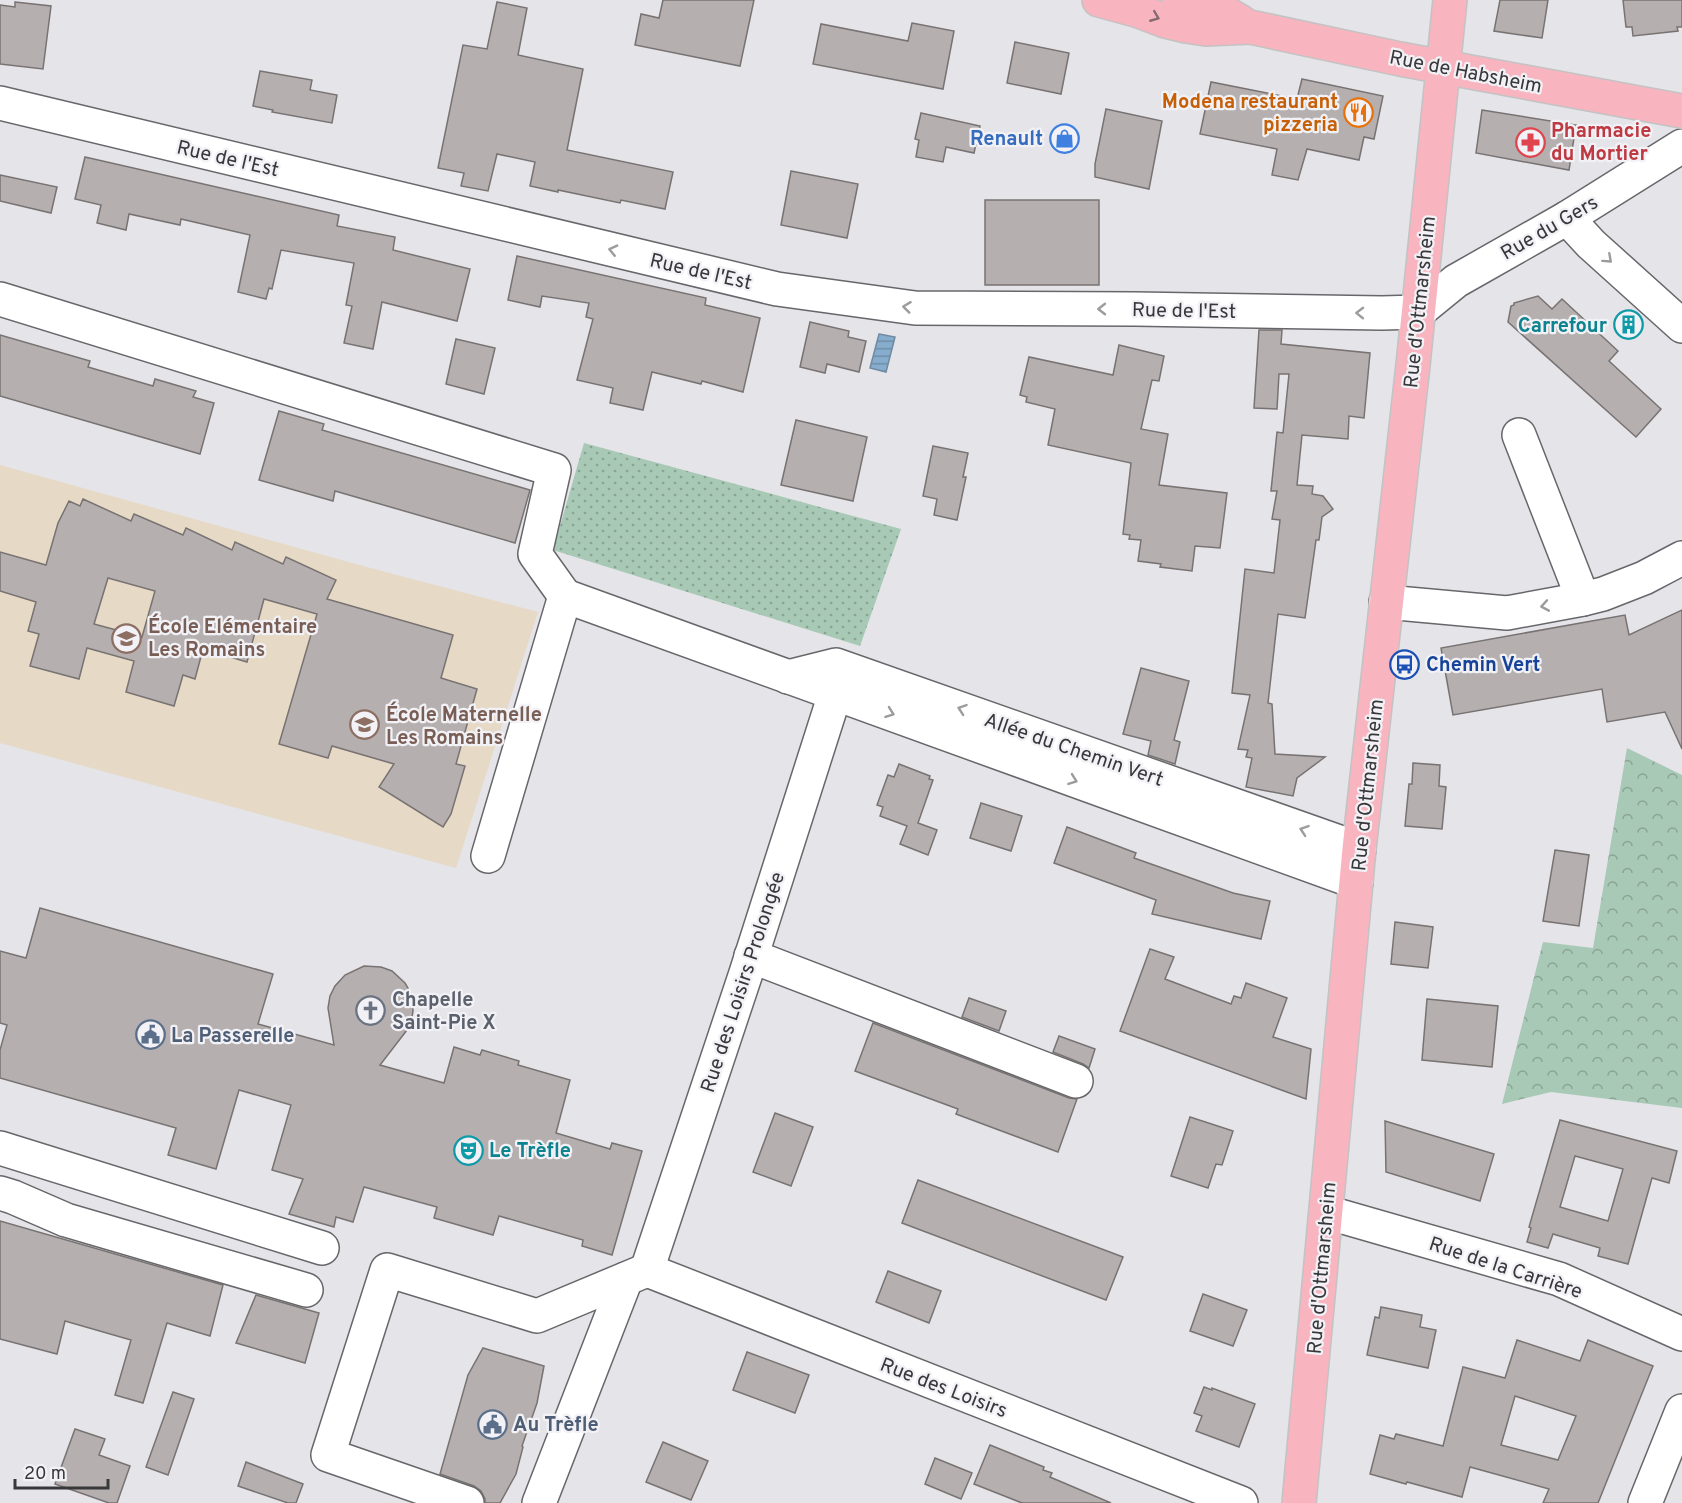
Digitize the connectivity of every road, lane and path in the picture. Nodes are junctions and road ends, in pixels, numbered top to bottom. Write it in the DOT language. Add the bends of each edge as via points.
graph roads {
  1 [pos="1099,0"];
  2 [pos="1179,0"];
  3 [pos="1450,0"];
  4 [pos="1250,27"];
  5 [pos="1442,67"];
  6 [pos="0,103"];
  7 [pos="1682,111"];
  8 [pos="1682,146"];
  9 [pos="1567,218"];
  10 [pos="0,299"];
  11 [pos="1418,312"];
  12 [pos="1682,326"];
  13 [pos="1519,435"];
  14 [pos="1682,558"];
  15 [pos="565,596"];
  16 [pos="1593,597"];
  17 [pos="1386,602"];
  18 [pos="788,677"];
  19 [pos="835,694"];
  20 [pos="1359,849"];
  21 [pos="488,856"];
  22 [pos="1356,882"];
  23 [pos="746,970"];
  24 [pos="1076,1081"];
  25 [pos="0,1148"];
  26 [pos="0,1193"];
  27 [pos="1326,1212"];
  28 [pos="322,1248"];
  29 [pos="636,1275"];
  30 [pos="306,1290"];
  31 [pos="1682,1334"];
  32 [pos="1682,1411"];
  33 [pos="467,1503"];
  34 [pos="539,1503"];
  35 [pos="1241,1503"];
  36 [pos="1299,1503"];
  37 [pos="1645,1503"];
  1 -- 4 [label="main road, Rue de Habsheim, one-way" via="1186,26"];
  2 -- 4 [label="main road, Rue de Habsheim" via="1219,9"];
  3 -- 5 [label="main road, Rue d'Ottmarsheim"];
  4 -- 5 [label="main road, Rue de Habsheim"];
  5 -- 7 [label="main road, Rue de Habsheim"];
  5 -- 11 [label="main road, Rue d'Ottmarsheim"];
  11 -- 6 [label="street, Rue de l'Est, one-way" via="915,308 777,289"];
  8 -- 9 [label="street, Rue du Gers"];
  9 -- 11 [label="street, Rue du Gers" via="1456,280"];
  9 -- 12 [label="street, one-way"];
  10 -- 15 [label="street" via="554,470 535,554"];
  11 -- 17 [label="main road, Rue d'Ottmarsheim"];
  13 -- 16 [label="street"];
  14 -- 16 [label="street" via="1644,578"];
  15 -- 18 [label="street, Allée du Chemin Vert"];
  15 -- 21 [label="street"];
  16 -- 17 [label="street, one-way" via="1507,613"];
  17 -- 20 [label="main road, Rue d'Ottmarsheim"];
  18 -- 19 [label="street, Allée du Chemin Vert"];
  20 -- 18 [label="street, Allée du Chemin Vert, one-way" via="836,665"];
  19 -- 22 [label="street, Allée du Chemin Vert, one-way"];
  19 -- 23 [label="street, Rue des Loisirs Prolongée"];
  20 -- 22 [label="main road, Rue d'Ottmarsheim"];
  22 -- 27 [label="main road, Rue d'Ottmarsheim"];
  23 -- 24 [label="street"];
  23 -- 29 [label="street, Rue des Loisirs Prolongée"];
  25 -- 28 [label="street"];
  26 -- 30 [label="street" via="66,1220"];
  27 -- 31 [label="street, Rue de la Carrière" via="1559,1279"];
  27 -- 36 [label="main road, Rue d'Ottmarsheim"];
  29 -- 33 [label="street" via="537,1316 387,1270 328,1455"];
  29 -- 34 [label="street, Rue des Loisirs Prolongée"];
  29 -- 35 [label="street, Rue des Loisirs"];
  32 -- 37 [label="street"];
}
